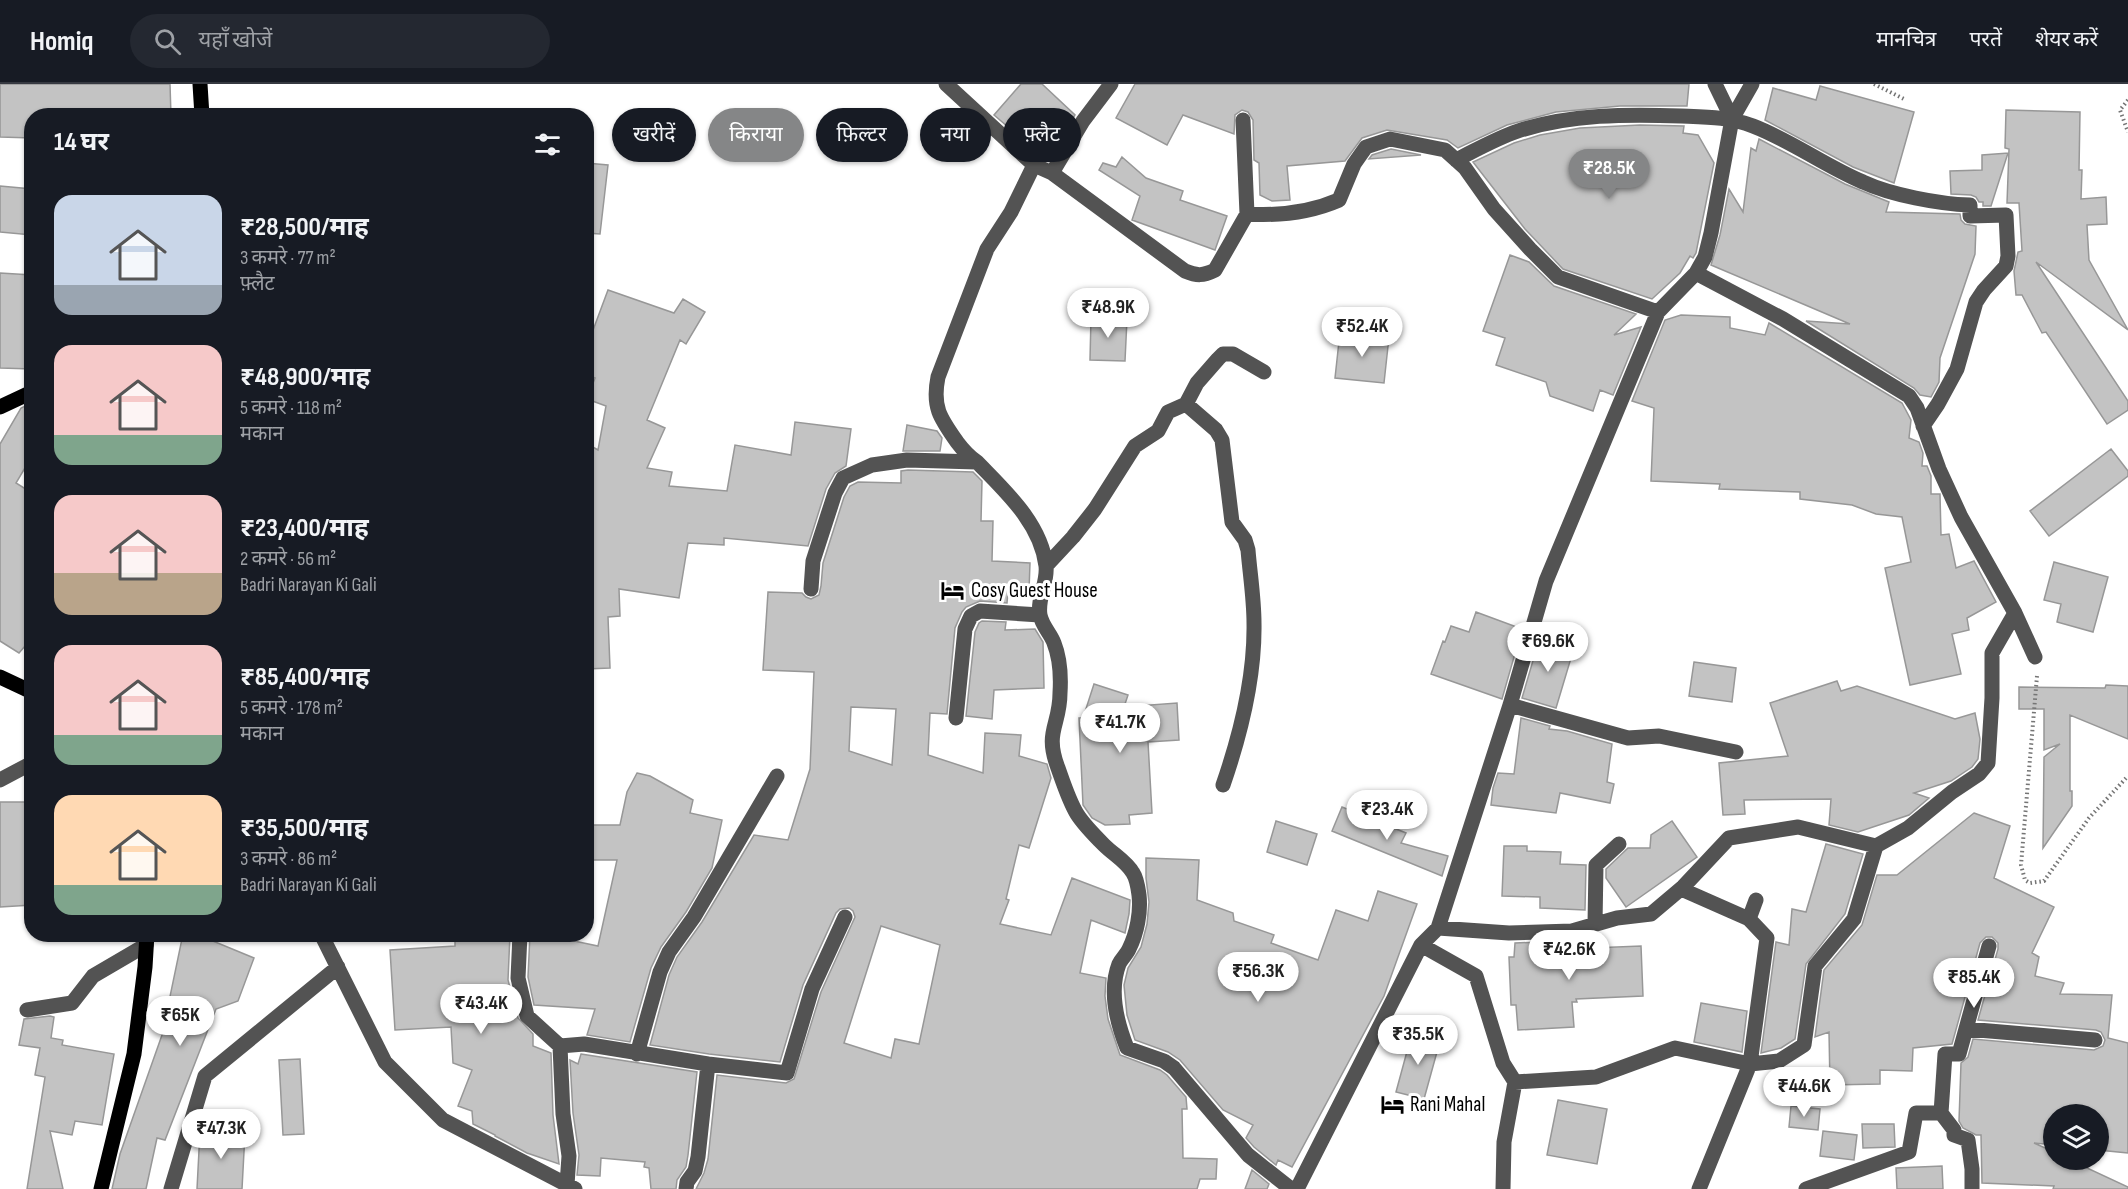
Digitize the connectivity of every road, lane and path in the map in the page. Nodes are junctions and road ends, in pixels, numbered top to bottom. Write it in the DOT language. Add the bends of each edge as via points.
graph roads {
  1 [pos="200,84"];
  2 [pos="946,84"];
  3 [pos="1111,84"];
  4 [pos="1715,84"];
  5 [pos="1752,84"];
  6 [pos="1874,84"];
  7 [pos="1904,99"];
  8 [pos="2128,100"];
  9 [pos="202,108"];
  10 [pos="1732,119"];
  11 [pos="1243,120"];
  12 [pos="2128,132"];
  13 [pos="1456,160"];
  14 [pos="1034,165"];
  15 [pos="1052,173"];
  16 [pos="1247,214"];
  17 [pos="1696,273"];
  18 [pos="1658,312"];
  19 [pos="1264,372"];
  20 [pos="24,396"];
  21 [pos="1186,404"];
  22 [pos="0,407"];
  23 [pos="1923,426"];
  24 [pos="977,462"];
  25 [pos="1046,566"];
  26 [pos="811,589"];
  27 [pos="2015,613"];
  28 [pos="1040,615"];
  29 [pos="2034,657"];
  30 [pos="0,677"];
  31 [pos="24,688"];
  32 [pos="1510,705"];
  33 [pos="956,718"];
  34 [pos="1736,752"];
  35 [pos="24,767"];
  36 [pos="777,776"];
  37 [pos="2128,776"];
  38 [pos="0,780"];
  39 [pos="1223,785"];
  40 [pos="1619,844"];
  41 [pos="1876,846"];
  42 [pos="1681,889"];
  43 [pos="1756,900"];
  44 [pos="845,917"];
  45 [pos="1749,919"];
  46 [pos="1595,924"];
  47 [pos="1438,928"];
  48 [pos="143,942"];
  49 [pos="146,942"];
  50 [pos="325,942"];
  51 [pos="520,942"];
  52 [pos="1421,945"];
  53 [pos="1989,946"];
  54 [pos="338,967"];
  55 [pos="27,1010"];
  56 [pos="1966,1029"];
  57 [pos="2095,1040"];
  58 [pos="560,1046"];
  59 [pos="637,1054"];
  60 [pos="708,1064"];
  61 [pos="1750,1064"];
  62 [pos="1515,1082"];
  63 [pos="1941,1113"];
  64 [pos="571,1187"];
  65 [pos="101,1189"];
  66 [pos="171,1189"];
  67 [pos="686,1189"];
  68 [pos="1291,1189"];
  69 [pos="1297,1189"];
  70 [pos="1503,1189"];
  71 [pos="1700,1189"];
  72 [pos="1806,1189"];
  73 [pos="1972,1189"];
  1 -- 9 [label="main road"];
  2 -- 14 [label="street"];
  3 -- 15 [label="street"];
  4 -- 10 [label="street"];
  5 -- 10 [label="street"];
  6 -- 7 [label="path"];
  8 -- 12 [label="path" via="2120,110"];
  10 -- 13 [label="street" via="1642,114 1551,123 1518,132"];
  10 -- 17 [label="street" via="1711,233"];
  10 -- 23 [label="street" via="1768,132 1863,183 1940,203 1970,205 1970,216 2007,215 2007,266 1976,302 1957,369"];
  11 -- 16 [label="street"];
  13 -- 16 [label="street" via="1445,150 1390,139 1366,147 1339,200 1320,208 1277,215"];
  13 -- 18 [label="street" via="1508,225 1558,277"];
  14 -- 15 [label="street"];
  14 -- 24 [label="street" via="987,249 938,377 935,393 940,419"];
  15 -- 16 [label="street" via="1196,276 1215,270"];
  17 -- 18 [label="street"];
  17 -- 23 [label="street" via="1783,319 1906,393"];
  18 -- 32 [label="street" via="1546,581"];
  19 -- 21 [label="street" via="1238,355 1224,354 1197,382"];
  20 -- 22 [label="main road"];
  21 -- 25 [label="street" via="1168,412 1158,431 1135,446 1095,509"];
  21 -- 39 [label="street" via="1222,440 1232,522 1248,550 1254,623 1248,693"];
  23 -- 27 [label="street" via="1961,517"];
  24 -- 25 [label="street" via="1018,504 1041,545"];
  24 -- 26 [label="street" via="908,460 872,465 843,478 813,561"];
  25 -- 28 [label="street"];
  27 -- 29 [label="street"];
  27 -- 41 [label="street" via="1992,652 1988,763 1908,828"];
  28 -- 33 [label="street" via="980,610 971,616 965,629"];
  28 -- 68 [label="street" via="1054,642 1059,663 1059,711 1052,728 1051,750 1077,813 1135,876 1139,899 1135,934 1119,963 1115,993 1127,1048 1174,1068 1248,1155"];
  29 -- 37 [label="path" via="2038,686 2021,865 2025,880 2037,884 2044,881 2089,818"];
  30 -- 31 [label="main road"];
  32 -- 34 [label="street" via="1628,738 1659,736"];
  32 -- 47 [label="street"];
  35 -- 38 [label="street"];
  36 -- 59 [label="street" via="700,909 669,952"];
  40 -- 46 [label="street" via="1596,865"];
  41 -- 42 [label="street" via="1798,827 1729,838"];
  41 -- 61 [label="street" via="1854,919 1815,966 1804,1045 1779,1061"];
  42 -- 45 [label="street"];
  42 -- 46 [label="street" via="1651,914"];
  43 -- 45 [label="street"];
  44 -- 60 [label="street" via="813,989 787,1073"];
  45 -- 61 [label="street" via="1767,938"];
  46 -- 47 [label="street" via="1572,931 1509,933"];
  47 -- 52 [label="street"];
  48 -- 55 [label="street" via="93,976 72,1003"];
  49 -- 65 [label="main road" via="134,1053"];
  50 -- 54 [label="street"];
  51 -- 58 [label="street" via="518,978 527,1016"];
  52 -- 62 [label="street" via="1476,976 1503,1063"];
  52 -- 69 [label="street"];
  53 -- 56 [label="street"];
  54 -- 64 [label="street" via="385,1062 443,1120"];
  54 -- 66 [label="street" via="206,1076"];
  56 -- 57 [label="street"];
  56 -- 63 [label="street" via="1959,1054 1945,1054"];
  58 -- 59 [label="street" via="584,1044"];
  58 -- 64 [label="street"];
  59 -- 60 [label="street"];
  60 -- 67 [label="street" via="698,1157"];
  61 -- 62 [label="street" via="1675,1048 1596,1077"];
  61 -- 71 [label="street"];
  62 -- 70 [label="street" via="1504,1142"];
  63 -- 72 [label="street" via="1916,1113 1909,1152"];
  63 -- 73 [label="street" via="1954,1135 1968,1140"];
}
